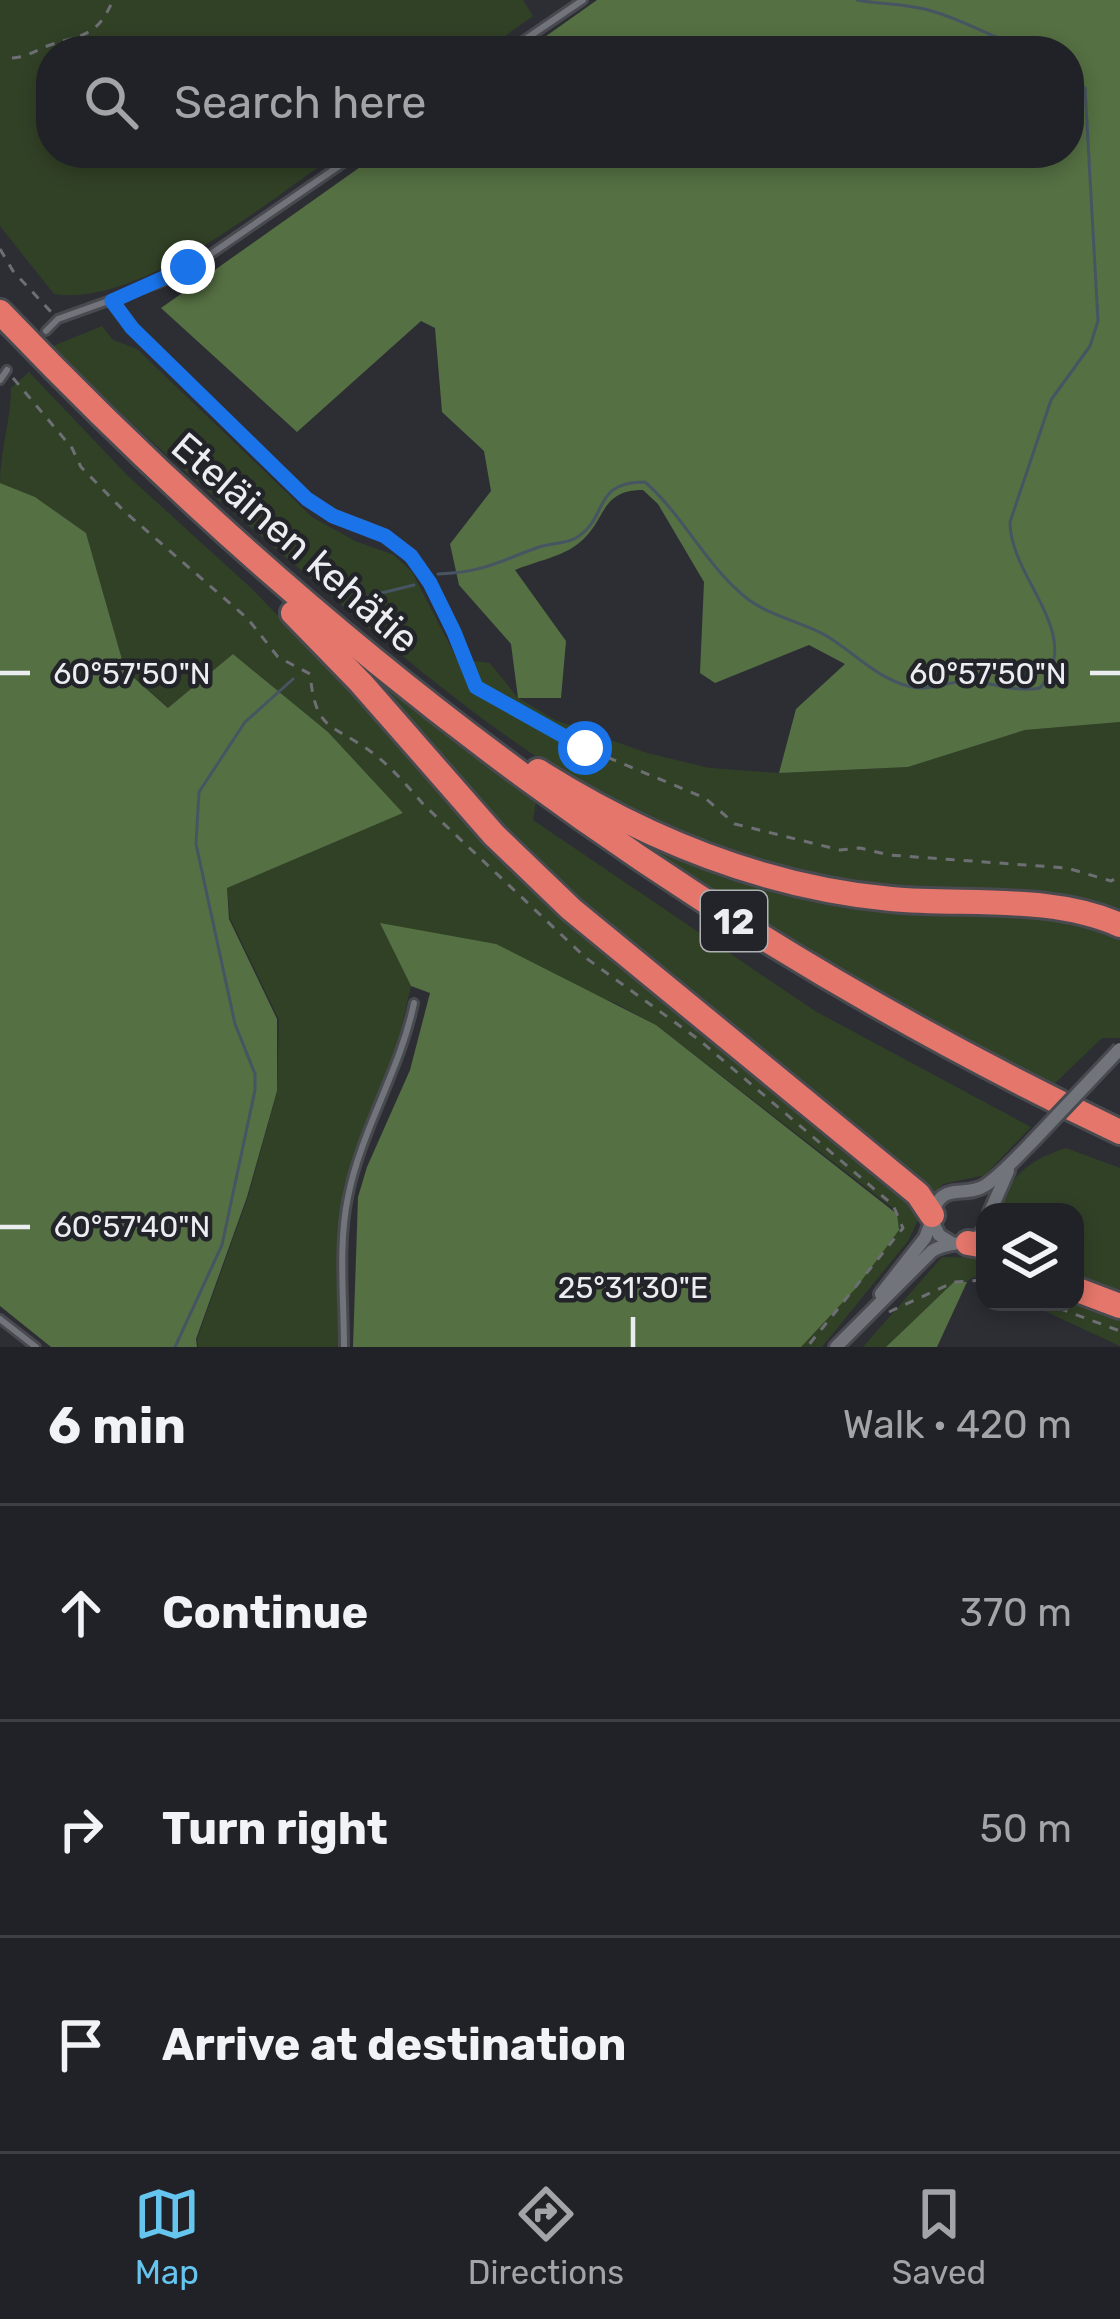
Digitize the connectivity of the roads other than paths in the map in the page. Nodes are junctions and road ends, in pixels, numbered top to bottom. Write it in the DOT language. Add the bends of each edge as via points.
graph roads {
  1 [pos="583,0"];
  2 [pos="530,36"];
  3 [pos="336,168"];
  4 [pos="112,301"];
  5 [pos="0,312"];
  6 [pos="46,331"];
  7 [pos="7,370"];
  8 [pos="0,380"];
  9 [pos="158,473"];
  10 [pos="454,632"];
  11 [pos="376,664"];
  12 [pos="1120,925"];
  13 [pos="414,1003"];
  14 [pos="1120,1048"];
  15 [pos="1120,1132"];
  16 [pos="1015,1160"];
  17 [pos="992,1203"];
  18 [pos="932,1218"];
  19 [pos="973,1240"];
  20 [pos="1084,1292"];
  21 [pos="1120,1306"];
  22 [pos="0,1319"];
  23 [pos="855,1328"];
  24 [pos="36,1347"];
  25 [pos="344,1347"];
  26 [pos="836,1347"];
  1 -- 2 [label="lane"];
  3 -- 4 [label="lane" via="211,254"];
  4 -- 6 [label="lane"];
  4 -- 10 [label="lane" via="307,499 411,556"];
  5 -- 9 [label="highway, Eteläinen kehätie / 12"];
  7 -- 8 [label="lane"];
  9 -- 11 [label="highway, Eteläinen kehätie / 12"];
  9 -- 18 [label="highway" via="528,869 918,1194"];
  11 -- 12 [label="highway" via="546,776 725,865 828,891 1068,909"];
  11 -- 15 [label="highway, Eteläinen kehätie / 12" via="578,817 812,971"];
  13 -- 25 [label="lane" via="348,1197"];
  14 -- 16 [label="street, bridge"];
  16 -- 17 [label="street"];
  16 -- 18 [label="street" via="985,1186 944,1195"];
  18 -- 19 [label="street" via="939,1234"];
  18 -- 23 [label="street"];
  19 -- 23 [label="street" via="932,1251"];
  20 -- 21 [label="highway"];
  22 -- 24 [label="lane"];
  23 -- 26 [label="street"];
}
